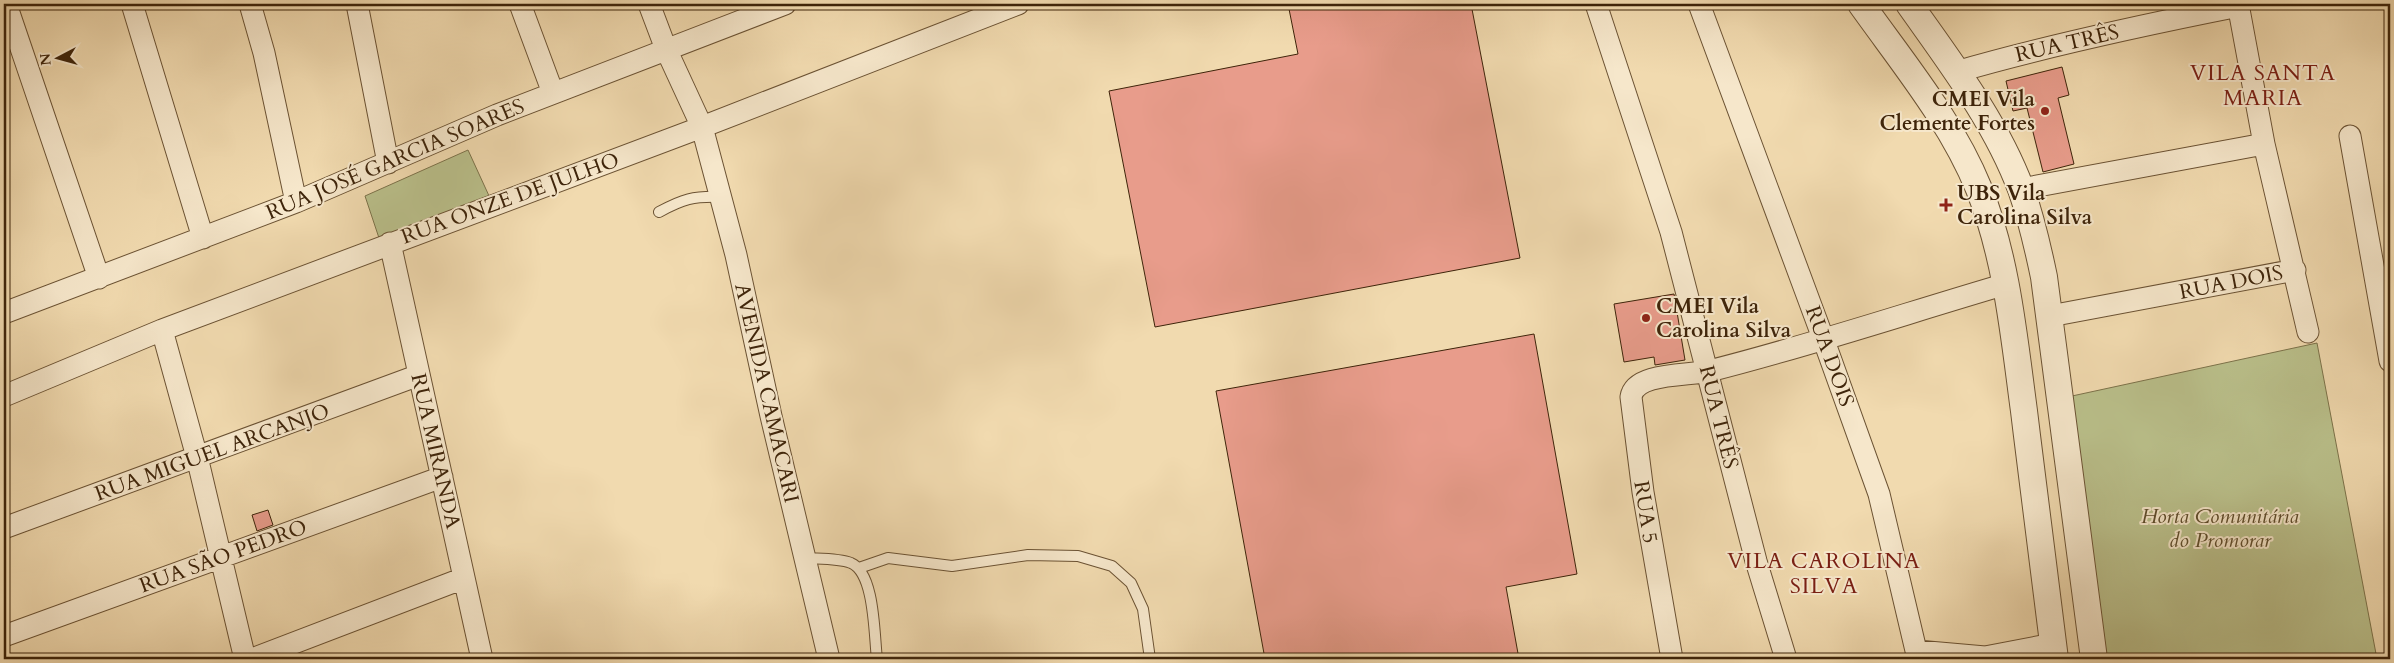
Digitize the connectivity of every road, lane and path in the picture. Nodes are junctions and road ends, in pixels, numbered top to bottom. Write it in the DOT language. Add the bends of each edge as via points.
graph roads {
  1 [pos="6,4"];
  2 [pos="132,4"];
  3 [pos="250,4"];
  4 [pos="357,4"];
  5 [pos="520,4"];
  6 [pos="648,4"];
  7 [pos="1018,4"];
  8 [pos="1596,4"];
  9 [pos="1698,4"];
  10 [pos="1861,4"];
  11 [pos="1909,4"];
  12 [pos="780,5"];
  13 [pos="2238,5"];
  14 [pos="666,49"];
  15 [pos="1956,72"];
  16 [pos="553,93"];
  17 [pos="702,127"];
  18 [pos="2350,136"];
  19 [pos="2264,144"];
  20 [pos="388,163"];
  21 [pos="2020,189"];
  22 [pos="721,197"];
  23 [pos="296,202"];
  24 [pos="659,212"];
  25 [pos="204,238"];
  26 [pos="390,243"];
  27 [pos="2295,270"];
  28 [pos="99,278"];
  29 [pos="2006,284"];
  30 [pos="2385,299"];
  31 [pos="4,313"];
  32 [pos="2050,316"];
  33 [pos="162,330"];
  34 [pos="2308,332"];
  35 [pos="1823,338"];
  36 [pos="2390,360"];
  37 [pos="1707,371"];
  38 [pos="419,375"];
  39 [pos="2058,379"];
  40 [pos="2020,382"];
  41 [pos="4,396"];
  42 [pos="196,457"];
  43 [pos="442,477"];
  44 [pos="4,528"];
  45 [pos="221,557"];
  46 [pos="805,558"];
  47 [pos="859,568"];
  48 [pos="464,578"];
  49 [pos="4,636"];
  50 [pos="2054,652"];
  51 [pos="1918,655"];
  52 [pos="245,659"];
  53 [pos="252,659"];
  54 [pos="482,659"];
  55 [pos="829,659"];
  56 [pos="877,659"];
  57 [pos="1150,659"];
  58 [pos="1672,659"];
  59 [pos="1786,659"];
  60 [pos="2094,659"];
  1 -- 28 [label="street"];
  2 -- 25 [label="street"];
  3 -- 23 [label="street" via="264,52"];
  4 -- 20 [label="street"];
  5 -- 16 [label="street"];
  6 -- 14 [label="street, AVENIDA CAMACARI"];
  7 -- 17 [label="street, RUA ONZE DE JULHO"];
  8 -- 37 [label="street, RUA TRÊS" via="1671,232"];
  9 -- 35 [label="street, RUA DOIS"];
  10 -- 29 [label="street" via="1928,99 1968,164 1985,207"];
  11 -- 15 [label="street"];
  12 -- 14 [label="street, RUA JOSÉ GARCIA SOARES"];
  13 -- 15 [label="street, RUA TRÊS" via="2070,41"];
  13 -- 19 [label="street"];
  14 -- 16 [label="street, RUA JOSÉ GARCIA SOARES"];
  14 -- 17 [label="street, AVENIDA CAMACARI"];
  15 -- 21 [label="street" via="1998,140"];
  16 -- 20 [label="street, RUA JOSÉ GARCIA SOARES"];
  17 -- 22 [label="street, AVENIDA CAMACARI"];
  17 -- 26 [label="street, RUA ONZE DE JULHO"];
  18 -- 30 [label="street"];
  19 -- 21 [label="street"];
  19 -- 27 [label="street"];
  20 -- 23 [label="street, RUA JOSÉ GARCIA SOARES"];
  21 -- 32 [label="street" via="2043,270"];
  22 -- 24 [label="lane" via="697,196 681,200"];
  22 -- 46 [label="street, AVENIDA CAMACARI"];
  23 -- 25 [label="street, RUA JOSÉ GARCIA SOARES"];
  25 -- 28 [label="street, RUA JOSÉ GARCIA SOARES"];
  26 -- 33 [label="street, RUA ONZE DE JULHO"];
  26 -- 38 [label="street, RUA MIRANDA"];
  27 -- 32 [label="street, RUA DOIS"];
  27 -- 34 [label="street"];
  28 -- 31 [label="street, RUA JOSÉ GARCIA SOARES"];
  29 -- 35 [label="street"];
  29 -- 40 [label="street"];
  30 -- 36 [label="street"];
  32 -- 39 [label="street"];
  33 -- 41 [label="street, RUA ONZE DE JULHO"];
  33 -- 42 [label="street"];
  35 -- 37 [label="street"];
  35 -- 51 [label="street, RUA DOIS" via="1879,494"];
  37 -- 58 [label="street, RUA 5" via="1642,382 1631,397 1643,492"];
  37 -- 59 [label="street, RUA TRÊS" via="1756,561"];
  38 -- 42 [label="street, RUA MIGUEL ARCANJO"];
  38 -- 43 [label="street, RUA MIRANDA"];
  39 -- 40 [label="street"];
  39 -- 60 [label="street"];
  40 -- 50 [label="street"];
  42 -- 44 [label="street, RUA MIGUEL ARCANJO"];
  42 -- 45 [label="street"];
  43 -- 45 [label="street, RUA SÃO PEDRO"];
  43 -- 48 [label="street, RUA MIRANDA"];
  45 -- 49 [label="street, RUA SÃO PEDRO"];
  45 -- 52 [label="street"];
  46 -- 47 [label="lane" via="849,562"];
  46 -- 55 [label="street, AVENIDA CAMACARI"];
  47 -- 56 [label="lane" via="870,593"];
  47 -- 57 [label="lane" via="888,558 952,566 1028,555 1078,556 1112,566 1131,583 1143,609"];
  48 -- 53 [label="street"];
  48 -- 54 [label="street, RUA MIRANDA"];
  50 -- 51 [label="street"];
}
